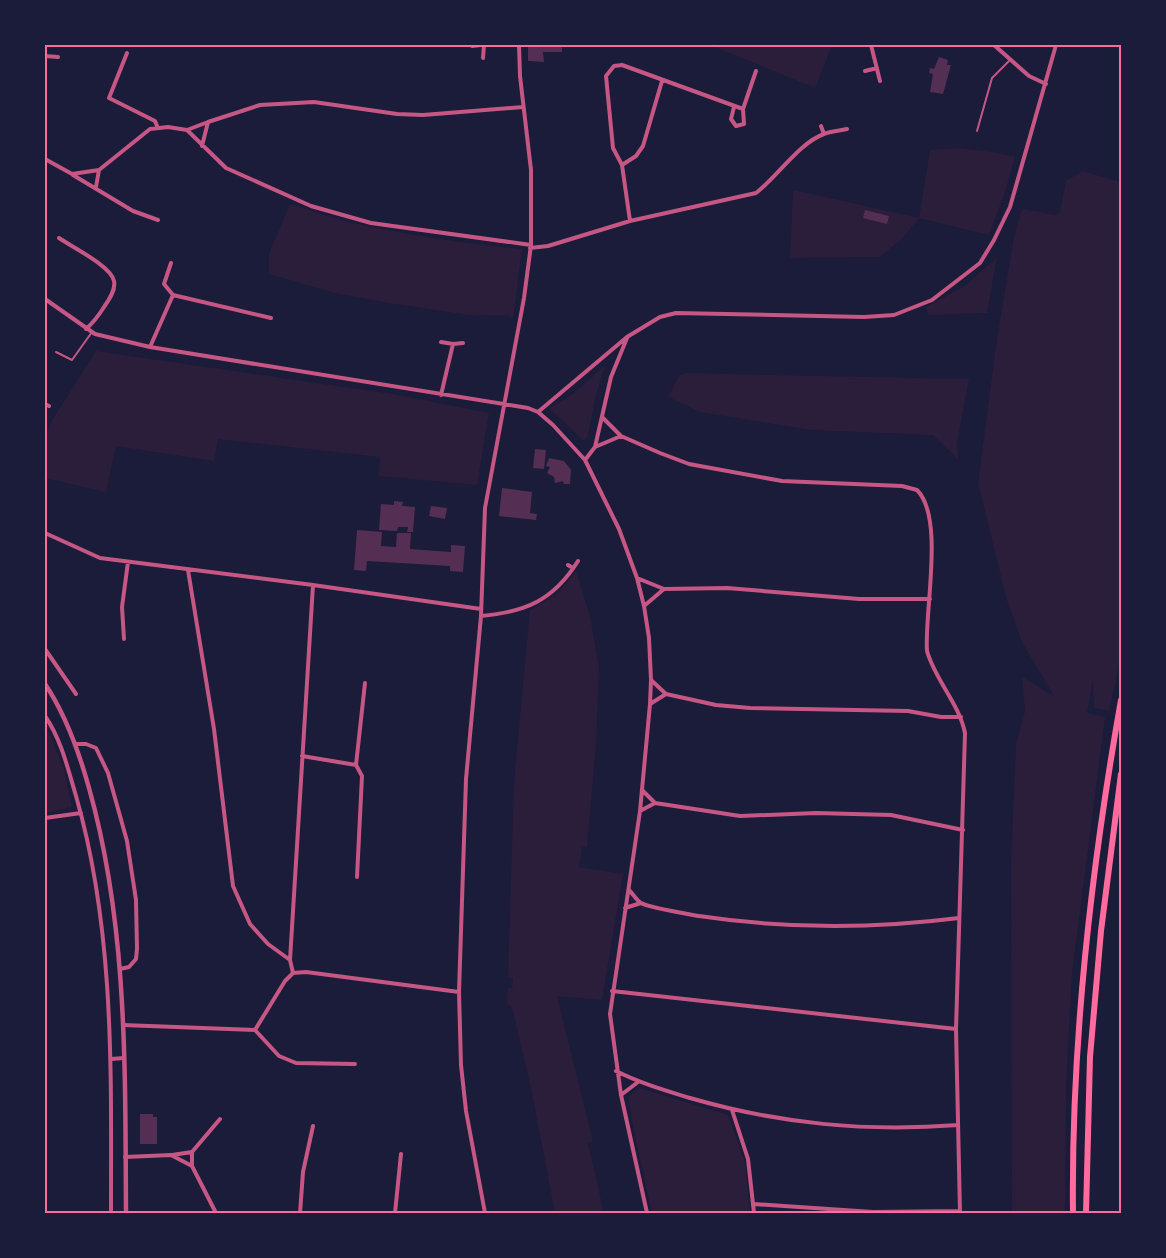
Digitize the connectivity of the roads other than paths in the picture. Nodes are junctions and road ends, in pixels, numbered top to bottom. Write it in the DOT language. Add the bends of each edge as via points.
graph roads {
  1 [pos="482,45"];
  2 [pos="519,45"];
  3 [pos="871,45"];
  4 [pos="994,45"];
  5 [pos="1058,45"];
  6 [pos="472,46"];
  7 [pos="127,53"];
  8 [pos="45,56"];
  9 [pos="58,57"];
  10 [pos="483,58"];
  11 [pos="1009,61"];
  12 [pos="877,68"];
  13 [pos="756,71"];
  14 [pos="865,72"];
  15 [pos="662,81"];
  16 [pos="880,81"];
  17 [pos="1046,84"];
  18 [pos="734,106"];
  19 [pos="524,107"];
  20 [pos="743,109"];
  21 [pos="208,122"];
  22 [pos="157,126"];
  23 [pos="821,126"];
  24 [pos="847,129"];
  25 [pos="187,130"];
  26 [pos="977,131"];
  27 [pos="824,134"];
  28 [pos="202,146"];
  29 [pos="45,159"];
  30 [pos="622,165"];
  31 [pos="99,170"];
  32 [pos="72,174"];
  33 [pos="96,187"];
  34 [pos="158,220"];
  35 [pos="630,222"];
  36 [pos="59,238"];
  37 [pos="531,246"];
  38 [pos="171,263"];
  39 [pos="173,295"];
  40 [pos="45,299"];
  41 [pos="271,318"];
  42 [pos="86,329"];
  43 [pos="92,332"];
  44 [pos="627,338"];
  45 [pos="441,342"];
  46 [pos="462,343"];
  47 [pos="453,344"];
  48 [pos="150,347"];
  49 [pos="56,352"];
  50 [pos="441,395"];
  51 [pos="504,404"];
  52 [pos="538,412"];
  53 [pos="602,417"];
  54 [pos="621,436"];
  55 [pos="595,447"];
  56 [pos="585,460"];
  57 [pos="45,533"];
  58 [pos="578,561"];
  59 [pos="128,562"];
  60 [pos="568,565"];
  61 [pos="573,568"];
  62 [pos="188,570"];
  63 [pos="637,578"];
  64 [pos="314,585"];
  65 [pos="664,589"];
  66 [pos="930,599"];
  67 [pos="644,606"];
  68 [pos="481,609"];
  69 [pos="481,616"];
  70 [pos="124,639"];
  71 [pos="45,650"];
  72 [pos="651,680"];
  73 [pos="364,683"];
  74 [pos="45,685"];
  75 [pos="76,694"];
  76 [pos="666,694"];
  77 [pos="1121,700"];
  78 [pos="650,704"];
  79 [pos="45,716"];
  80 [pos="961,717"];
  81 [pos="75,744"];
  82 [pos="302,756"];
  83 [pos="356,765"];
  84 [pos="1121,774"];
  85 [pos="641,789"];
  86 [pos="655,803"];
  87 [pos="640,811"];
  88 [pos="81,813"];
  89 [pos="45,818"];
  90 [pos="963,830"];
  91 [pos="357,876"];
  92 [pos="628,889"];
  93 [pos="641,903"];
  94 [pos="625,908"];
  95 [pos="959,918"];
  96 [pos="290,960"];
  97 [pos="120,969"];
  98 [pos="293,973"];
  99 [pos="612,991"];
  100 [pos="459,992"];
  101 [pos="123,1025"];
  102 [pos="956,1029"];
  103 [pos="255,1030"];
  104 [pos="124,1058"];
  105 [pos="111,1059"];
  106 [pos="355,1064"];
  107 [pos="616,1071"];
  108 [pos="638,1082"];
  109 [pos="621,1095"];
  110 [pos="732,1110"];
  111 [pos="220,1119"];
  112 [pos="958,1125"];
  113 [pos="313,1126"];
  114 [pos="192,1152"];
  115 [pos="401,1154"];
  116 [pos="171,1155"];
  117 [pos="125,1156"];
  118 [pos="192,1166"];
  119 [pos="754,1204"];
  120 [pos="960,1212"];
  121 [pos="111,1213"];
  122 [pos="126,1213"];
  123 [pos="216,1213"];
  124 [pos="300,1213"];
  125 [pos="395,1213"];
  126 [pos="485,1213"];
  127 [pos="647,1213"];
  128 [pos="754,1213"];
  129 [pos="1073,1213"];
  130 [pos="1086,1213"];
  1 -- 6 [label="street"];
  1 -- 10 [label="street"];
  2 -- 19 [label="street"];
  3 -- 12 [label="street"];
  4 -- 11 [label="street"];
  5 -- 17 [label="street"];
  7 -- 22 [label="street" via="109,98"];
  8 -- 9 [label="street"];
  11 -- 17 [label="street"];
  11 -- 26 [label="lane" via="992,78"];
  12 -- 14 [label="street"];
  12 -- 16 [label="street"];
  13 -- 20 [label="street"];
  15 -- 18 [label="street"];
  15 -- 30 [label="street" via="643,146"];
  15 -- 30 [label="street" via="622,65 614,66 606,76 613,148"];
  17 -- 44 [label="street" via="1010,207 994,240 980,263 932,300 894,315 864,317 676,313 660,317"];
  18 -- 20 [label="street"];
  18 -- 20 [label="street" via="731,119 736,126 744,124"];
  19 -- 21 [label="street" via="423,115 314,102 260,105"];
  19 -- 37 [label="street" via="531,170"];
  21 -- 25 [label="street"];
  21 -- 28 [label="street"];
  22 -- 25 [label="street"];
  22 -- 31 [label="street"];
  23 -- 27 [label="street"];
  24 -- 27 [label="street"];
  25 -- 28 [label="street"];
  27 -- 35 [label="street" via="756,193"];
  28 -- 37 [label="street" via="232,171 311,206 371,223"];
  29 -- 32 [label="street"];
  30 -- 35 [label="street"];
  31 -- 32 [label="street"];
  31 -- 33 [label="street"];
  32 -- 33 [label="street"];
  33 -- 34 [label="street" via="133,211"];
  35 -- 37 [label="street" via="562,242"];
  36 -- 42 [label="street" via="108,270 114,279 108,301"];
  37 -- 51 [label="street"];
  38 -- 39 [label="street" via="164,284"];
  39 -- 41 [label="street"];
  39 -- 48 [label="street"];
  40 -- 42 [label="street"];
  42 -- 43 [label="street"];
  43 -- 48 [label="street"];
  43 -- 49 [label="lane" via="72,360"];
  44 -- 52 [label="street"];
  44 -- 53 [label="street" via="611,377"];
  45 -- 47 [label="street"];
  46 -- 47 [label="street"];
  47 -- 50 [label="street"];
  48 -- 50 [label="street"];
  50 -- 51 [label="street"];
  51 -- 52 [label="street"];
  51 -- 68 [label="street" via="485,508"];
  52 -- 56 [label="street"];
  53 -- 54 [label="street"];
  53 -- 55 [label="street"];
  54 -- 55 [label="street"];
  54 -- 66 [label="street" via="689,464 782,481 917,490 925,500 930,524"];
  55 -- 56 [label="street"];
  56 -- 63 [label="street" via="615,520"];
  57 -- 59 [label="street" via="100,558"];
  58 -- 61 [label="street"];
  59 -- 62 [label="street"];
  59 -- 70 [label="street" via="122,607"];
  60 -- 61 [label="street"];
  61 -- 69 [label="street" via="538,603"];
  62 -- 64 [label="street"];
  62 -- 96 [label="street" via="214,729 233,886 250,924"];
  63 -- 65 [label="street"];
  63 -- 67 [label="street"];
  64 -- 68 [label="street"];
  64 -- 82 [label="street"];
  65 -- 66 [label="street" via="727,588 859,599"];
  65 -- 67 [label="street"];
  66 -- 80 [label="street" via="927,651"];
  67 -- 72 [label="street"];
  68 -- 69 [label="street"];
  69 -- 100 [label="street" via="466,779"];
  71 -- 75 [label="street"];
  72 -- 76 [label="street"];
  72 -- 78 [label="street"];
  73 -- 83 [label="street"];
  74 -- 81 [label="street"];
  76 -- 78 [label="street"];
  76 -- 80 [label="street" via="750,708 908,711"];
  77 -- 129 [label="highway" via="1087,930 1077,1057"];
  78 -- 85 [label="street"];
  79 -- 88 [label="street" via="66,760"];
  80 -- 90 [label="street" via="966,744"];
  81 -- 97 [label="street" via="104,843"];
  81 -- 97 [label="street" via="96,748 108,773 127,841 136,900 137,950 129,967"];
  82 -- 83 [label="street"];
  82 -- 96 [label="street"];
  83 -- 91 [label="street" via="362,776"];
  84 -- 130 [label="highway" via="1090,1057"];
  85 -- 86 [label="street"];
  85 -- 87 [label="street"];
  86 -- 87 [label="street"];
  86 -- 90 [label="street" via="740,816 891,816"];
  87 -- 92 [label="street"];
  88 -- 89 [label="street"];
  88 -- 105 [label="street" via="93,861"];
  90 -- 95 [label="street"];
  92 -- 93 [label="street"];
  92 -- 94 [label="street"];
  93 -- 94 [label="street"];
  93 -- 95 [label="street" via="685,914 801,925 886,926"];
  94 -- 99 [label="street"];
  95 -- 102 [label="street"];
  96 -- 98 [label="street"];
  97 -- 101 [label="street"];
  98 -- 100 [label="street"];
  98 -- 103 [label="street"];
  99 -- 102 [label="street"];
  99 -- 107 [label="street" via="610,1014"];
  100 -- 126 [label="street" via="465,1100"];
  101 -- 103 [label="street"];
  101 -- 104 [label="street"];
  102 -- 112 [label="street"];
  103 -- 106 [label="street" via="279,1056 296,1063"];
  104 -- 105 [label="street"];
  104 -- 117 [label="street"];
  105 -- 121 [label="street"];
  107 -- 108 [label="street"];
  107 -- 109 [label="street"];
  108 -- 109 [label="street"];
  108 -- 110 [label="street"];
  109 -- 127 [label="street"];
  110 -- 112 [label="street" via="838,1126"];
  110 -- 119 [label="street" via="748,1159"];
  111 -- 114 [label="street"];
  112 -- 120 [label="street"];
  113 -- 124 [label="street" via="303,1172"];
  114 -- 116 [label="street"];
  114 -- 118 [label="street"];
  115 -- 125 [label="street"];
  116 -- 117 [label="street"];
  116 -- 118 [label="street"];
  117 -- 122 [label="street"];
  118 -- 123 [label="street"];
  119 -- 120 [label="street" via="873,1212"];
  119 -- 128 [label="street"];
}
